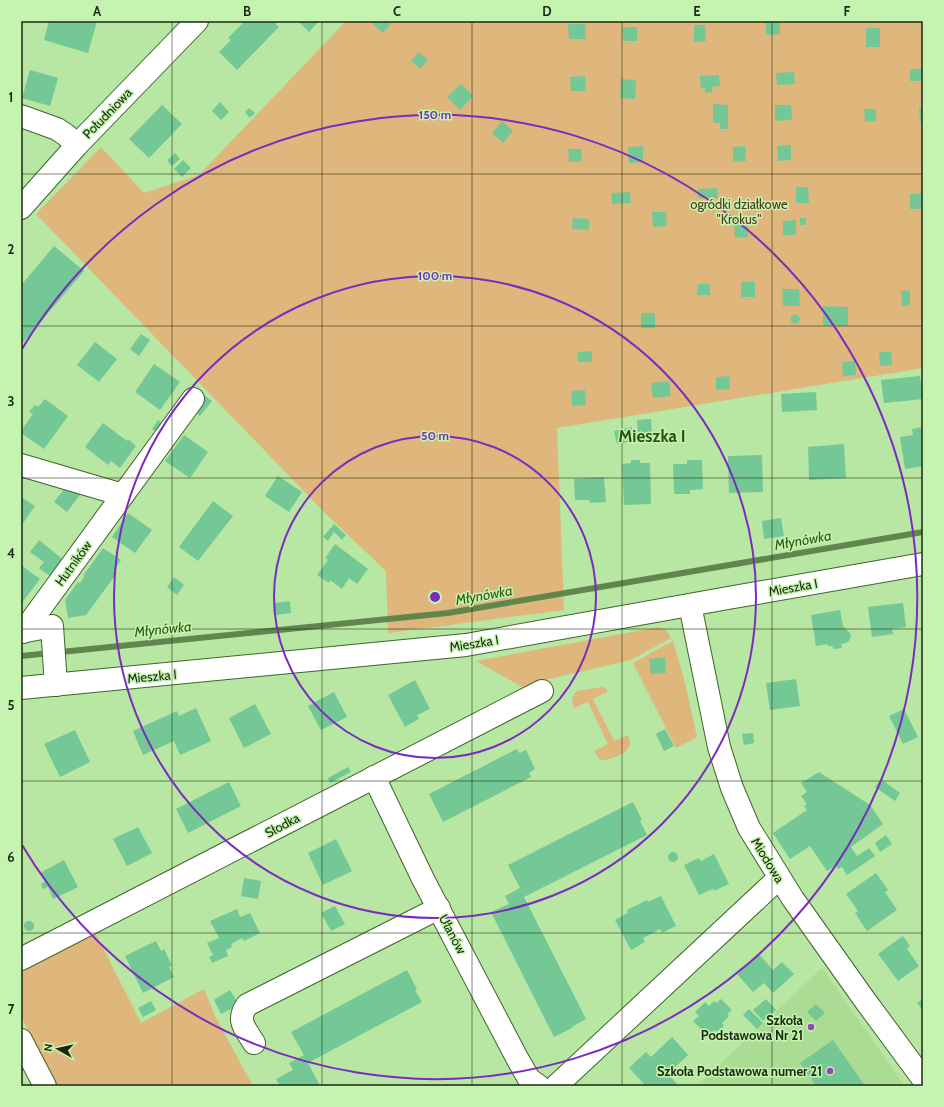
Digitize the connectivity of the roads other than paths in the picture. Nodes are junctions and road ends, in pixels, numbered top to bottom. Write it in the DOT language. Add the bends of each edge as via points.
graph roads {
  1 [pos="197,21"];
  2 [pos="21,116"];
  3 [pos="77,145"];
  4 [pos="21,208"];
  5 [pos="193,399"];
  6 [pos="21,465"];
  7 [pos="123,495"];
  8 [pos="923,564"];
  9 [pos="690,605"];
  10 [pos="22,632"];
  11 [pos="56,676"];
  12 [pos="21,688"];
  13 [pos="542,691"];
  14 [pos="374,777"];
  15 [pos="779,878"];
  16 [pos="439,908"];
  17 [pos="21,958"];
  18 [pos="21,1040"];
  19 [pos="254,1043"];
  20 [pos="923,1079"];
  21 [pos="45,1086"];
  22 [pos="539,1086"];
  23 [pos="556,1086"];
  1 -- 3 [label="street, Południowa"];
  2 -- 3 [label="street" via="57,129"];
  3 -- 4 [label="street, Południowa"];
  5 -- 7 [label="street, Hutników"];
  6 -- 7 [label="street"];
  7 -- 10 [label="street, Hutników"];
  8 -- 9 [label="street, Mieszka I"];
  9 -- 11 [label="street, Mieszka I" via="454,646"];
  9 -- 15 [label="street, Miodowa" via="716,734 732,788 749,828"];
  10 -- 11 [label="street" via="52,626"];
  11 -- 12 [label="street, Mieszka I"];
  13 -- 14 [label="street, Słodka"];
  14 -- 16 [label="street, Ułanów"];
  14 -- 17 [label="street, Słodka"];
  15 -- 20 [label="street, Miodowa"];
  15 -- 23 [label="street"];
  16 -- 19 [label="street" via="247,1005 241,1018"];
  16 -- 22 [label="street, Ułanów" via="517,1058 530,1079"];
  18 -- 21 [label="street"];
}
